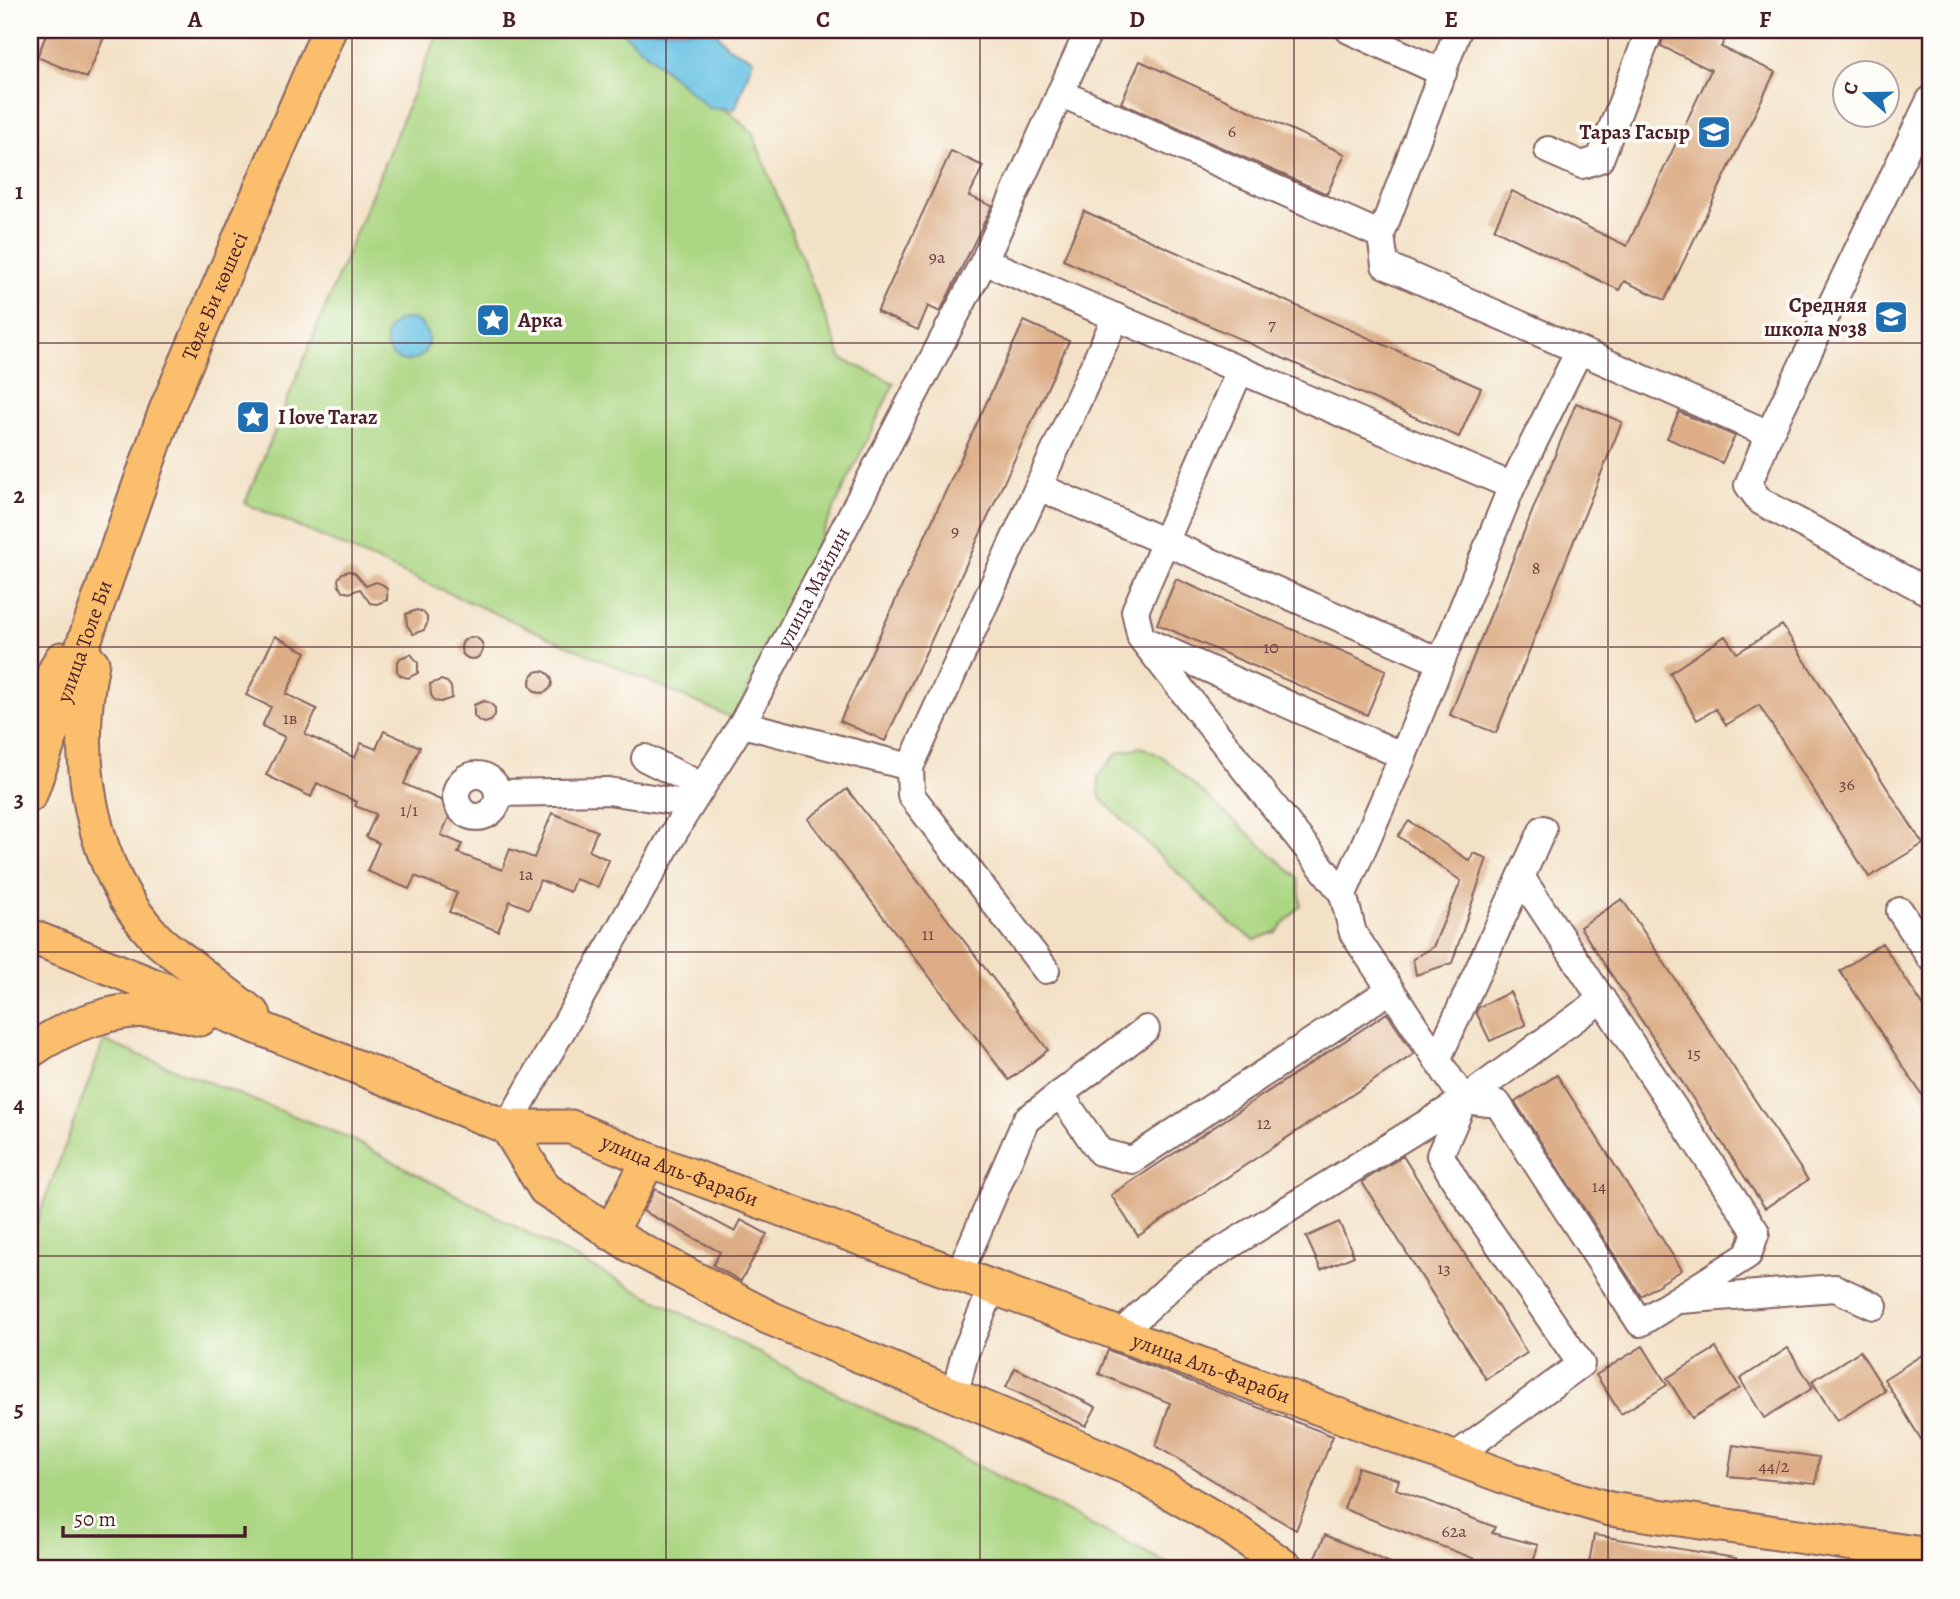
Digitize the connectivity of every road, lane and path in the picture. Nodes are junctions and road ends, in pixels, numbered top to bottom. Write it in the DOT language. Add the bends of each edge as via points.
graph roads {
  1 [pos="329,30"];
  2 [pos="1089,30"];
  3 [pos="1349,30"];
  4 [pos="1458,30"];
  5 [pos="1650,30"];
  6 [pos="1443,74"];
  7 [pos="1060,93"];
  8 [pos="1930,100"];
  9 [pos="1548,150"];
  10 [pos="1381,235"];
  11 [pos="984,261"];
  12 [pos="1116,317"];
  13 [pos="1579,351"];
  14 [pos="1241,370"];
  15 [pos="1769,434"];
  16 [pos="1512,486"];
  17 [pos="1039,487"];
  18 [pos="1166,541"];
  19 [pos="111,568"];
  20 [pos="1930,593"];
  21 [pos="1141,638"];
  22 [pos="1441,662"];
  23 [pos="30,711"];
  24 [pos="742,724"];
  25 [pos="1404,756"];
  26 [pos="645,758"];
  27 [pos="910,767"];
  28 [pos="499,793"];
  29 [pos="30,795"];
  30 [pos="696,795"];
  31 [pos="1544,828"];
  32 [pos="1521,877"];
  33 [pos="1343,894"];
  34 [pos="1900,911"];
  35 [pos="30,936"];
  36 [pos="1930,957"];
  37 [pos="1046,970"];
  38 [pos="1390,990"];
  39 [pos="1602,999"];
  40 [pos="1146,1029"];
  41 [pos="286,1040"];
  42 [pos="30,1051"];
  43 [pos="1437,1060"];
  44 [pos="1060,1094"];
  45 [pos="1464,1100"];
  46 [pos="507,1127"];
  47 [pos="649,1160"];
  48 [pos="610,1233"];
  49 [pos="959,1274"];
  50 [pos="993,1286"];
  51 [pos="1675,1301"];
  52 [pos="1874,1306"];
  53 [pos="1121,1333"];
  54 [pos="954,1397"];
  55 [pos="1454,1457"];
  56 [pos="1930,1555"];
  57 [pos="1288,1569"];
  1 -- 19 [label="main road, Төле Би көшесі" via="166,410"];
  2 -- 7 [label="street, улица Майлин"];
  3 -- 6 [label="street"];
  4 -- 6 [label="street"];
  5 -- 9 [label="street" via="1600,159 1583,164"];
  6 -- 10 [label="street"];
  7 -- 10 [label="street"];
  7 -- 11 [label="street, улица Майлин"];
  8 -- 15 [label="street"];
  10 -- 13 [label="street" via="1385,265"];
  11 -- 12 [label="street"];
  11 -- 24 [label="street, улица Майлин"];
  12 -- 14 [label="street"];
  12 -- 17 [label="street"];
  13 -- 15 [label="street"];
  13 -- 16 [label="street"];
  14 -- 16 [label="street"];
  14 -- 18 [label="street"];
  15 -- 20 [label="street" via="1748,485 1760,500"];
  16 -- 22 [label="street"];
  17 -- 18 [label="street"];
  17 -- 27 [label="street"];
  18 -- 21 [label="street" via="1135,611"];
  18 -- 22 [label="street"];
  19 -- 23 [label="main road"];
  19 -- 29 [label="main road, улица Толе Би"];
  19 -- 41 [label="main road" via="86,693 85,758 93,820 112,874 158,940"];
  21 -- 25 [label="street"];
  21 -- 33 [label="street"];
  22 -- 25 [label="street"];
  24 -- 27 [label="street"];
  24 -- 30 [label="street, улица Майлин"];
  25 -- 33 [label="street"];
  26 -- 30 [label="street"];
  27 -- 37 [label="street" via="911,795"];
  28 -- 30 [label="street"];
  30 -- 46 [label="street, улица Майлин"];
  31 -- 32 [label="street"];
  32 -- 39 [label="street"];
  32 -- 43 [label="street"];
  33 -- 38 [label="street" via="1353,933"];
  34 -- 36 [label="street"];
  35 -- 41 [label="main road, улица Аль-Фараби"];
  38 -- 43 [label="street"];
  38 -- 44 [label="street" via="1132,1160 1100,1152"];
  39 -- 45 [label="street"];
  39 -- 51 [label="street" via="1756,1232 1748,1255"];
  40 -- 44 [label="street"];
  41 -- 42 [label="main road" via="168,1011 114,1013 66,1029"];
  41 -- 46 [label="main road, улица Аль-Фараби"];
  43 -- 45 [label="street"];
  44 -- 49 [label="street" via="1026,1120"];
  45 -- 51 [label="street" via="1497,1104 1640,1323"];
  45 -- 53 [label="street" via="1185,1273"];
  45 -- 55 [label="street" via="1440,1155 1581,1364"];
  46 -- 47 [label="main road, улица Аль-Фараби" via="571,1127"];
  46 -- 48 [label="main road" via="545,1189"];
  47 -- 48 [label="main road"];
  47 -- 49 [label="main road, улица Аль-Фараби"];
  48 -- 54 [label="main road" via="769,1318"];
  49 -- 50 [label="main road, улица Аль-Фараби"];
  50 -- 53 [label="main road, улица Аль-Фараби"];
  50 -- 54 [label="street" via="965,1353"];
  51 -- 52 [label="street" via="1835,1288"];
  53 -- 55 [label="main road, улица Аль-Фараби"];
  54 -- 57 [label="main road" via="1128,1468 1230,1527"];
  55 -- 56 [label="main road, улица Аль-Фараби" via="1610,1509"];
}
